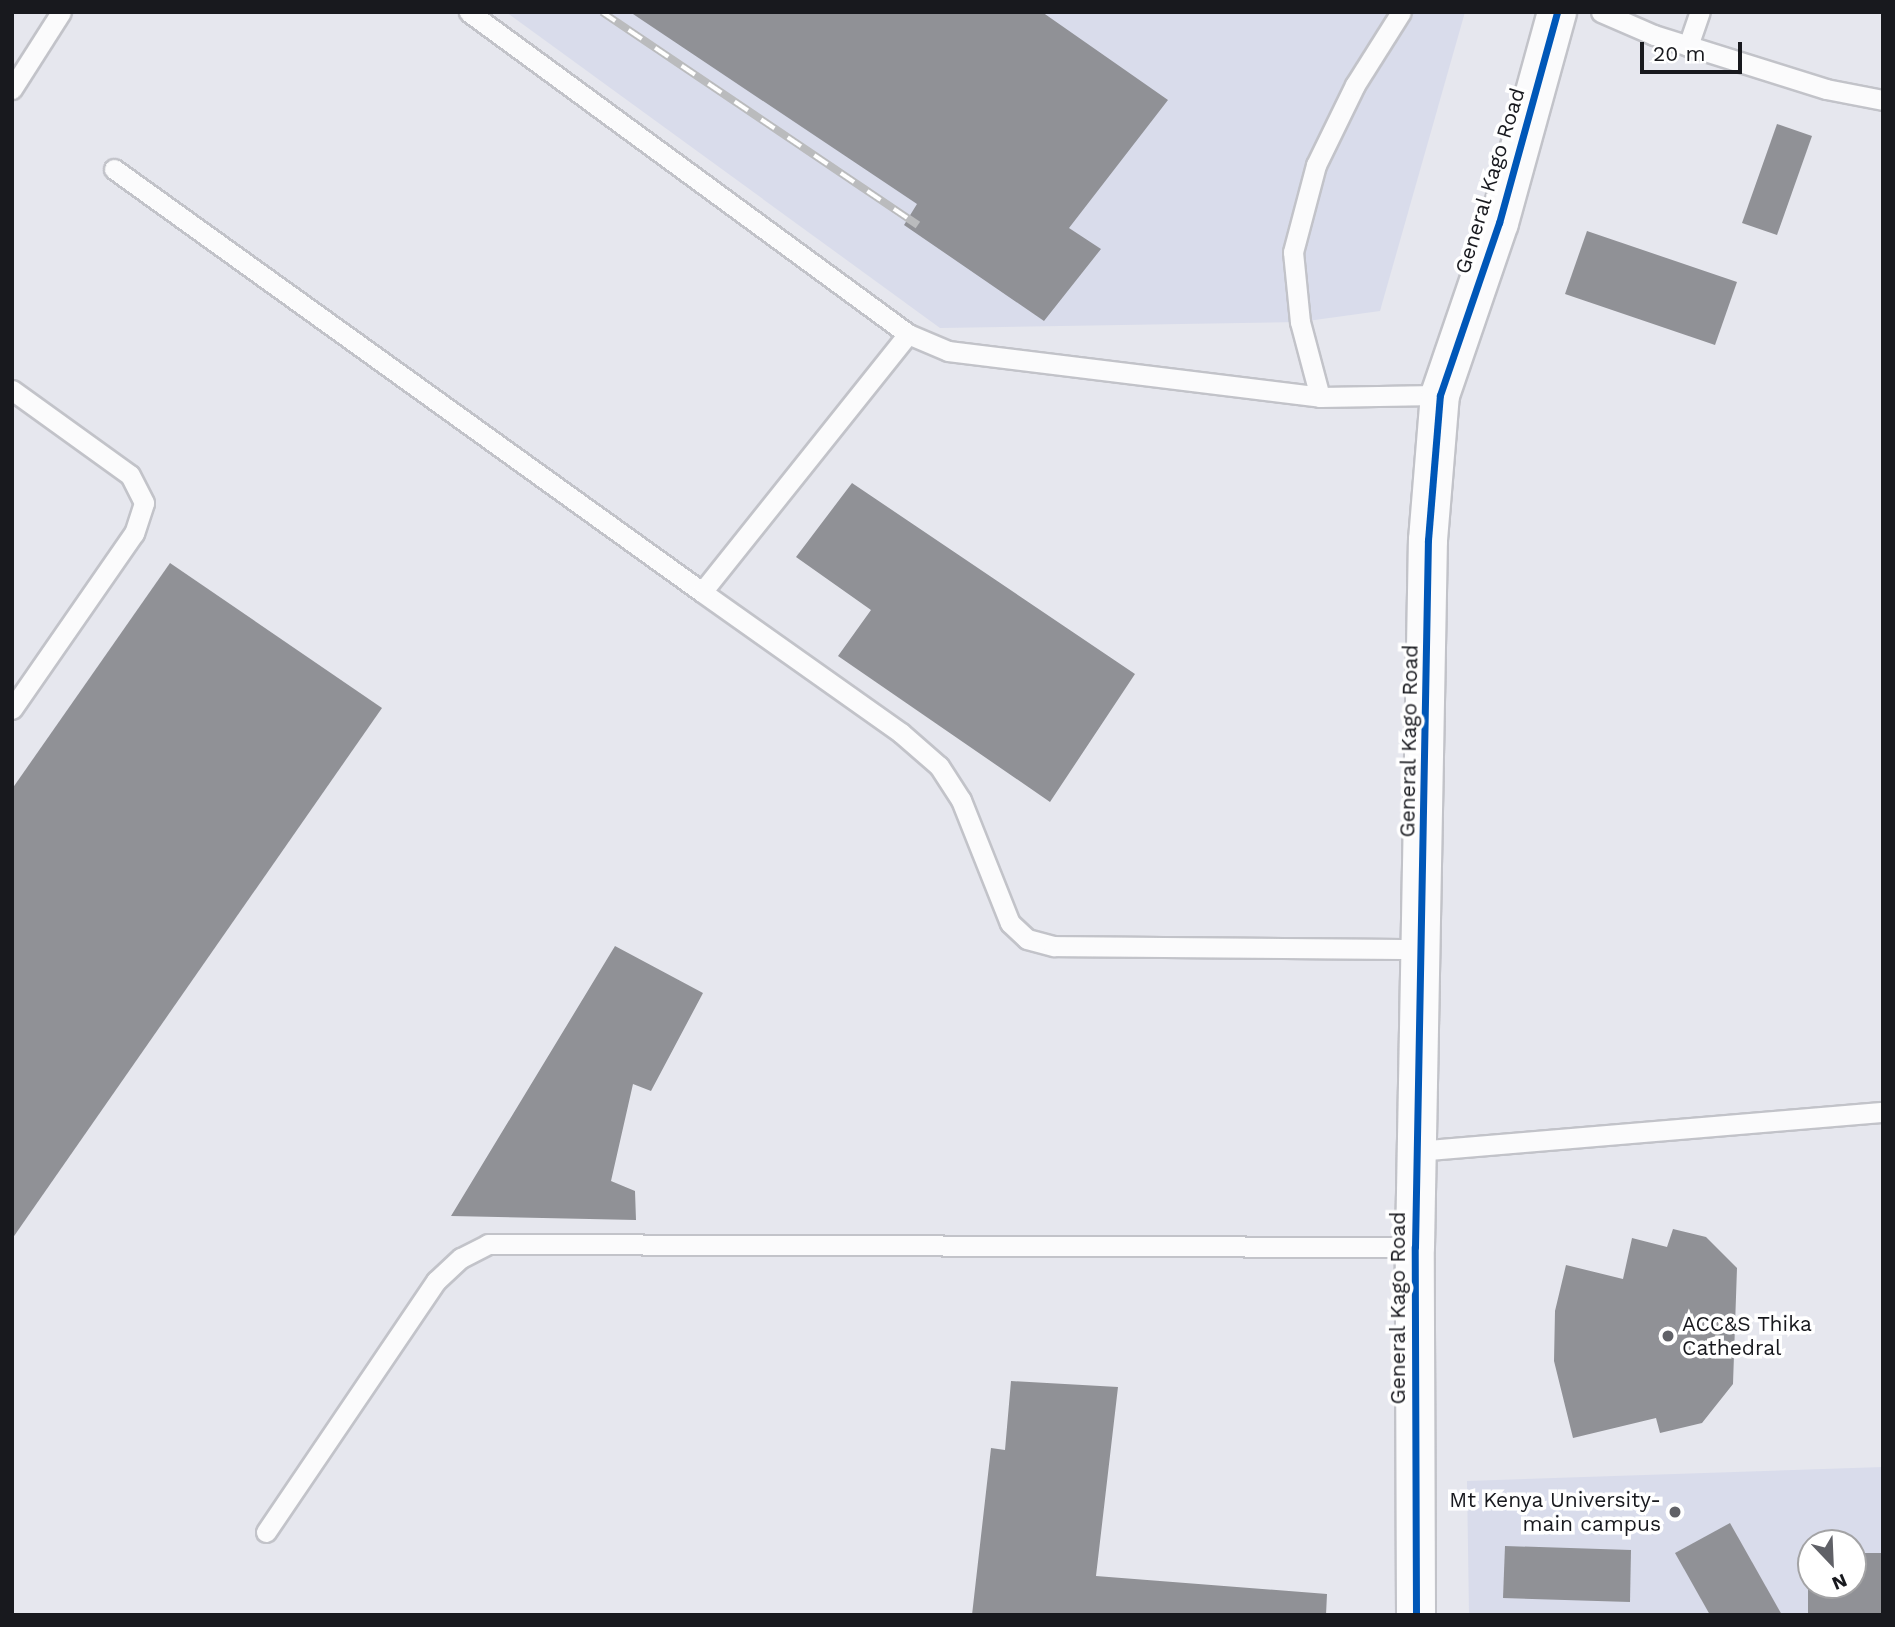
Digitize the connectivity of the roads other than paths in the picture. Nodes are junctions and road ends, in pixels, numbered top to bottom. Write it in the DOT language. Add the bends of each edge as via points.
graph roads {
  1 [pos="61,12"];
  2 [pos="469,12"];
  3 [pos="1401,12"];
  4 [pos="1557,12"];
  5 [pos="1601,12"];
  6 [pos="1700,12"];
  7 [pos="1688,46"];
  8 [pos="12,89"];
  9 [pos="1883,100"];
  10 [pos="114,169"];
  11 [pos="908,334"];
  12 [pos="12,390"];
  13 [pos="1440,395"];
  14 [pos="1320,397"];
  15 [pos="702,592"];
  16 [pos="12,709"];
  17 [pos="1422,950"];
  18 [pos="1883,1112"];
  19 [pos="1417,1151"];
  20 [pos="1415,1247"];
  21 [pos="266,1532"];
  22 [pos="1416,1615"];
  1 -- 8 [label="lane"];
  2 -- 11 [label="lane"];
  3 -- 14 [label="lane" via="1355,85 1316,165 1293,252 1300,322"];
  4 -- 13 [label="street, General Kago Road" via="1499,223"];
  5 -- 7 [label="lane"];
  6 -- 7 [label="lane"];
  7 -- 9 [label="lane" via="1826,89"];
  10 -- 15 [label="lane"];
  11 -- 14 [label="lane" via="948,351 984,357"];
  11 -- 15 [label="lane"];
  12 -- 16 [label="lane" via="130,475 144,503 134,533"];
  13 -- 14 [label="lane"];
  13 -- 17 [label="street, General Kago Road" via="1428,540"];
  15 -- 17 [label="lane" via="901,733 939,766 961,800 1010,923 1027,939 1054,947"];
  17 -- 19 [label="street, General Kago Road"];
  18 -- 19 [label="lane"];
  19 -- 20 [label="street, General Kago Road"];
  20 -- 21 [label="lane" via="488,1244 461,1258 436,1281"];
  20 -- 22 [label="street, General Kago Road"];
}
